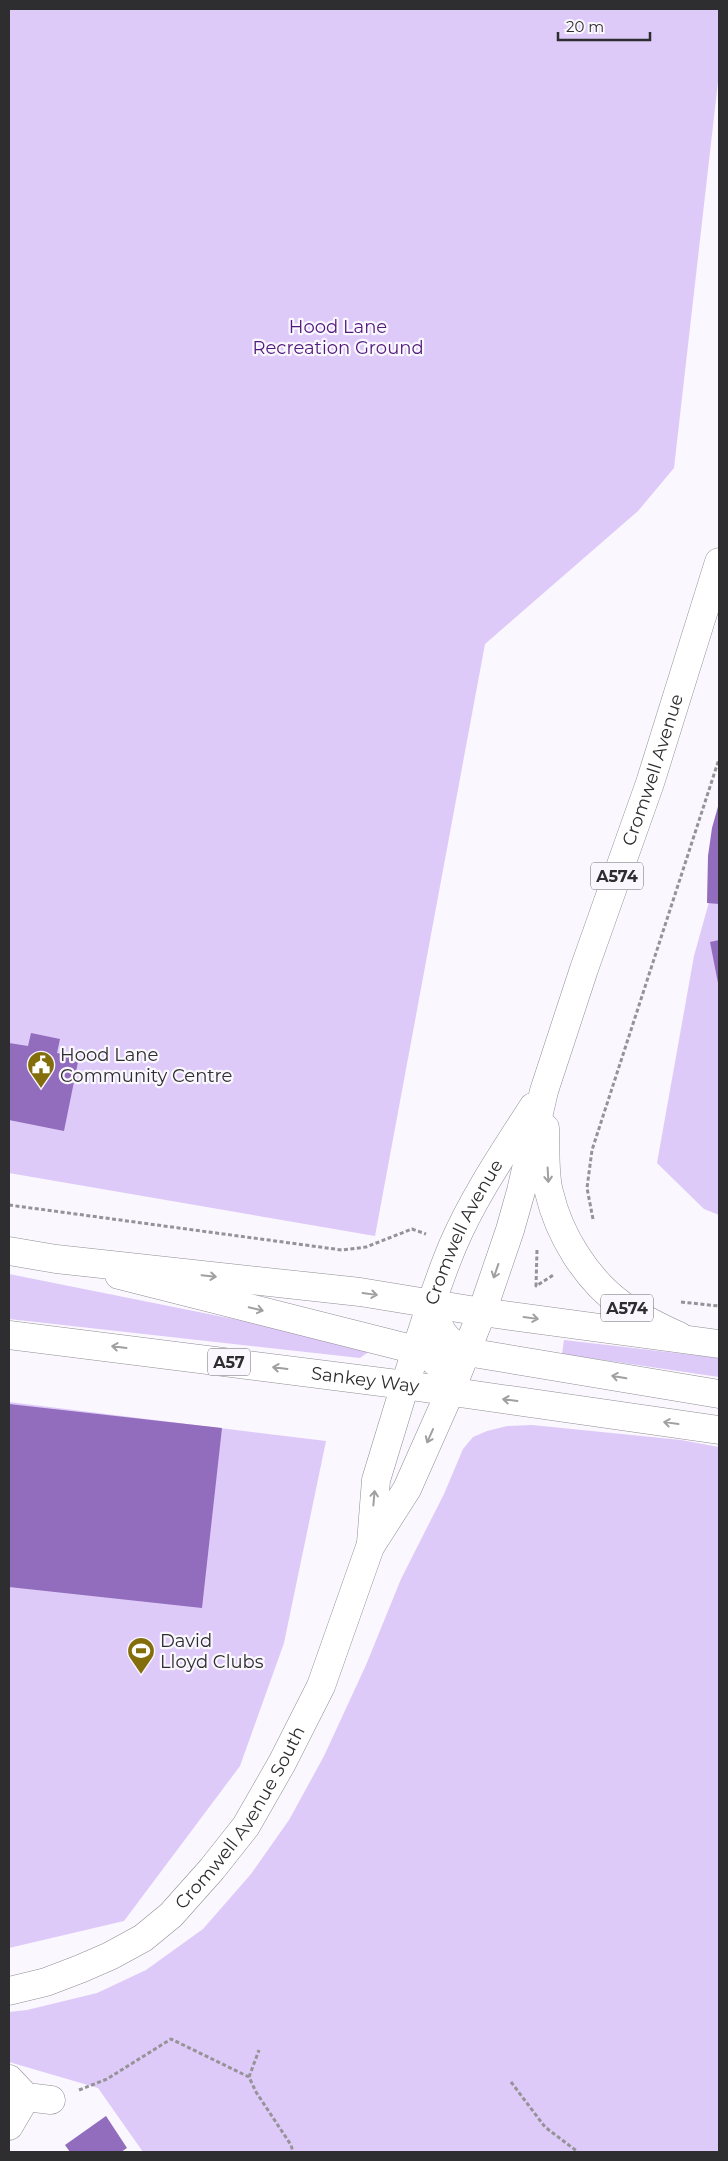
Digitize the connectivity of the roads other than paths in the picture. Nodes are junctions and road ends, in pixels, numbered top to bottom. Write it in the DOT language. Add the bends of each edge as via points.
graph roads {
  1 [pos="719,562"];
  2 [pos="544,1091"];
  3 [pos="9,1251"];
  4 [pos="56,1259"];
  5 [pos="432,1302"];
  6 [pos="482,1312"];
  7 [pos="9,1335"];
  8 [pos="687,1340"];
  9 [pos="719,1344"];
  10 [pos="416,1350"];
  11 [pos="467,1352"];
  12 [pos="406,1385"];
  13 [pos="450,1392"];
  14 [pos="719,1394"];
  15 [pos="719,1430"];
  16 [pos="370,1547"];
  17 [pos="9,1991"];
  18 [pos="29,2092"];
  19 [pos="9,2126"];
  1 -- 2 [label="main road, Cromwell Avenue / A574" via="650,783"];
  2 -- 5 [label="main road, Cromwell Avenue / A574" via="487,1179 454,1244"];
  2 -- 6 [label="main road, Cromwell Avenue / A574, one-way" via="519,1199"];
  2 -- 8 [label="main road, A574, one-way" via="548,1191 565,1237 597,1283 621,1305"];
  3 -- 4 [label="main road"];
  4 -- 5 [label="main road, one-way"];
  4 -- 10 [label="main road, one-way"];
  5 -- 6 [label="main road"];
  5 -- 10 [label="main road, Cromwell Avenue / A574"];
  5 -- 11 [label="main road" via="438,1327 450,1342"];
  6 -- 8 [label="main road, one-way"];
  6 -- 11 [label="main road, Cromwell Avenue / A574"];
  12 -- 7 [label="main road, Sankey Way / A57, one-way"];
  8 -- 9 [label="main road"];
  10 -- 12 [label="main road, Cromwell Avenue / A574"];
  10 -- 13 [label="main road" via="429,1355 441,1366"];
  11 -- 13 [label="main road, Cromwell Avenue / A574"];
  14 -- 11 [label="main road, one-way"];
  12 -- 13 [label="main road, Sankey Way / A57"];
  16 -- 12 [label="main road, Cromwell Avenue South, one-way" via="376,1480"];
  15 -- 13 [label="main road, Sankey Way / A57, one-way"];
  13 -- 16 [label="main road, Cromwell Avenue South, one-way" via="407,1489"];
  16 -- 17 [label="main road, Cromwell Avenue South" via="321,1686 246,1826 212,1869 171,1915 143,1938 80,1969"];
  18 -- 19 [label="main road"];
}
